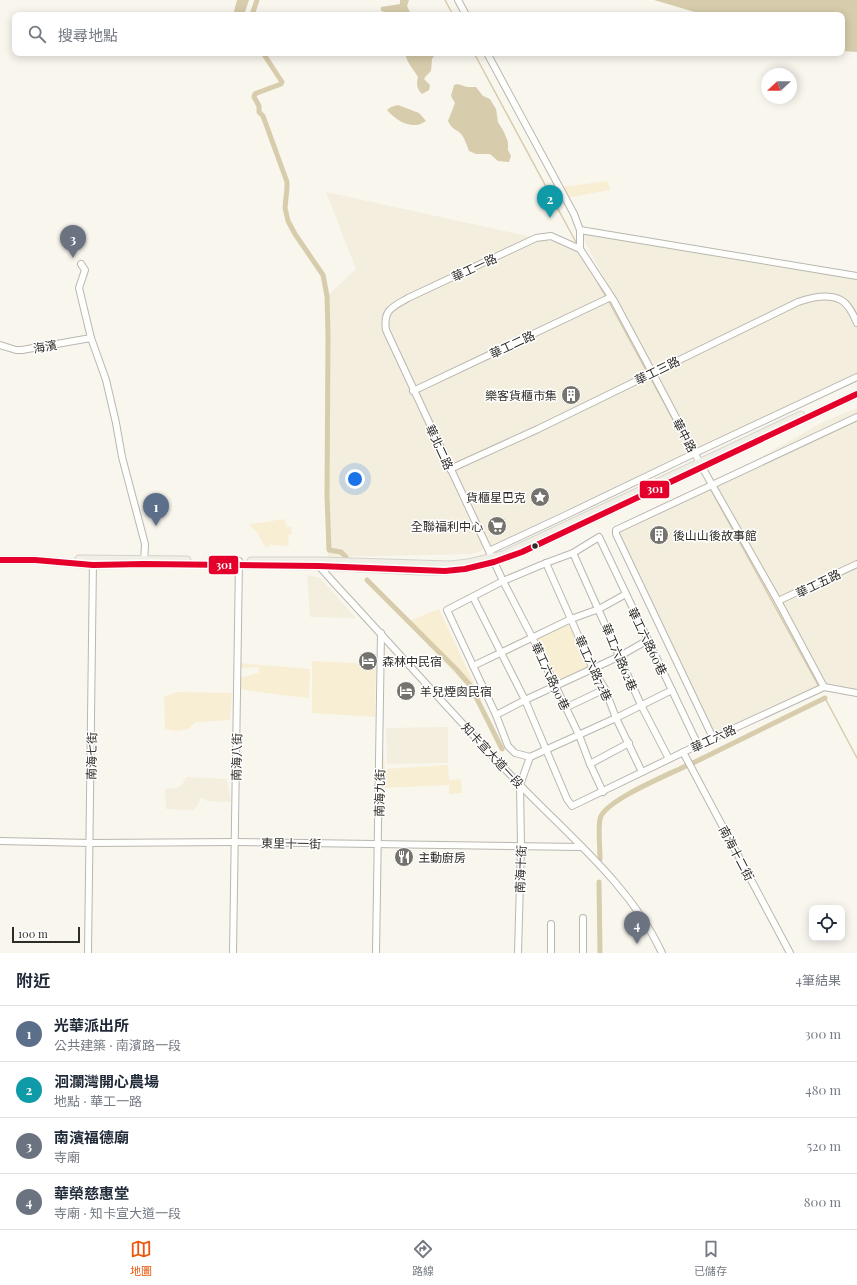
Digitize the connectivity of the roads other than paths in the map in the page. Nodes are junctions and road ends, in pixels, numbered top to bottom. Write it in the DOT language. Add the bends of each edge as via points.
graph roads {
  1 [pos="458,0"];
  2 [pos="464,12"];
  3 [pos="489,56"];
  4 [pos="579,227"];
  5 [pos="580,250"];
  6 [pos="81,264"];
  7 [pos="857,276"];
  8 [pos="611,297"];
  9 [pos="857,323"];
  10 [pos="386,330"];
  11 [pos="91,338"];
  12 [pos="0,345"];
  13 [pos="652,372"];
  14 [pos="857,377"];
  15 [pos="857,389"];
  16 [pos="413,391"];
  17 [pos="857,394"];
  18 [pos="857,417"];
  19 [pos="695,453"];
  20 [pos="701,465"];
  21 [pos="450,469"];
  22 [pos="712,485"];
  23 [pos="573,553"];
  24 [pos="0,556"];
  25 [pos="492,557"];
  26 [pos="0,560"];
  27 [pos="144,561"];
  28 [pos="93,562"];
  29 [pos="239,563"];
  30 [pos="546,563"];
  31 [pos="320,564"];
  32 [pos="857,564"];
  33 [pos="503,581"];
  34 [pos="626,594"];
  35 [pos="473,597"];
  36 [pos="778,602"];
  37 [pos="599,609"];
  38 [pos="571,619"];
  39 [pos="381,633"];
  40 [pos="532,637"];
  41 [pos="648,640"];
  42 [pos="501,652"];
  43 [pos="620,656"];
  44 [pos="473,666"];
  45 [pos="593,668"];
  46 [pos="554,686"];
  47 [pos="824,687"];
  48 [pos="605,689"];
  49 [pos="672,690"];
  50 [pos="857,693"];
  51 [pos="524,700"];
  52 [pos="641,705"];
  53 [pos="566,708"];
  54 [pos="496,715"];
  55 [pos="616,718"];
  56 [pos="579,735"];
  57 [pos="713,738"];
  58 [pos="629,744"];
  59 [pos="698,745"];
  60 [pos="546,750"];
  61 [pos="683,752"];
  62 [pos="530,757"];
  63 [pos="669,759"];
  64 [pos="590,764"];
  65 [pos="642,772"];
  66 [pos="520,785"];
  67 [pos="603,792"];
  68 [pos="0,841"];
  69 [pos="235,842"];
  70 [pos="90,843"];
  71 [pos="378,844"];
  72 [pos="521,846"];
  73 [pos="582,847"];
  74 [pos="583,918"];
  75 [pos="551,924"];
  76 [pos="88,953"];
  77 [pos="233,953"];
  78 [pos="376,953"];
  79 [pos="518,953"];
  80 [pos="551,953"];
  81 [pos="583,953"];
  82 [pos="662,953"];
  83 [pos="790,953"];
  1 -- 2 [label="street"];
  3 -- 4 [label="street"];
  4 -- 5 [label="street"];
  4 -- 7 [label="street"];
  5 -- 8 [label="street, 華中路"];
  5 -- 10 [label="street, 華工一路" via="551,236 536,238 396,304 387,314"];
  6 -- 11 [label="street" via="85,270 79,288"];
  8 -- 13 [label="street, 華中路"];
  8 -- 16 [label="street, 華工二路"];
  9 -- 13 [label="street, 華工三路" via="842,300 815,296"];
  10 -- 16 [label="street, 華北二路"];
  11 -- 12 [label="street, 海濱" via="22,350"];
  11 -- 27 [label="street" via="106,380 122,457 145,544"];
  13 -- 19 [label="street, 華中路"];
  13 -- 21 [label="street, 華工三路" via="538,429"];
  14 -- 19 [label="street"];
  15 -- 20 [label="main road"];
  16 -- 21 [label="street, 華北二路"];
  17 -- 20 [label="main road"];
  18 -- 22 [label="street"];
  19 -- 20 [label="street, 華中路"];
  19 -- 25 [label="street" via="568,514"];
  20 -- 22 [label="street, 華中路"];
  20 -- 25 [label="main road" via="519,548"];
  21 -- 25 [label="street, 華北二路"];
  22 -- 36 [label="street, 華中路"];
  22 -- 57 [label="street" via="616,530 616,534"];
  23 -- 30 [label="street"];
  23 -- 34 [label="street, 華工六路60巷" via="599,537"];
  23 -- 37 [label="street, 華工六路62巷"];
  24 -- 28 [label="main road"];
  25 -- 31 [label="main road" via="465,569 445,571"];
  25 -- 33 [label="street, 華工六路90巷"];
  26 -- 28 [label="main road"];
  27 -- 28 [label="main road"];
  27 -- 29 [label="main road"];
  28 -- 70 [label="street, 南海七街"];
  29 -- 31 [label="main road"];
  29 -- 69 [label="street, 南海八街"];
  30 -- 33 [label="street"];
  30 -- 38 [label="street, 華工六路72巷"];
  31 -- 39 [label="street, 知卡宣大道一段"];
  32 -- 36 [label="street, 華工五路"];
  33 -- 35 [label="street"];
  33 -- 40 [label="street, 華工六路90巷"];
  34 -- 37 [label="street"];
  34 -- 41 [label="street, 華工六路60巷"];
  35 -- 42 [label="street"];
  35 -- 44 [label="street" via="447,610"];
  36 -- 47 [label="street, 華中路"];
  37 -- 38 [label="street"];
  37 -- 43 [label="street, 華工六路62巷"];
  38 -- 40 [label="street"];
  38 -- 45 [label="street, 華工六路72巷"];
  39 -- 66 [label="street, 知卡宣大道一段"];
  39 -- 71 [label="street, 南海九街"];
  40 -- 42 [label="street"];
  40 -- 46 [label="street, 華工六路90巷"];
  41 -- 43 [label="street"];
  41 -- 49 [label="street, 華工六路60巷"];
  42 -- 44 [label="street"];
  42 -- 51 [label="street"];
  43 -- 45 [label="street"];
  43 -- 52 [label="street, 華工六路62巷"];
  44 -- 54 [label="street"];
  45 -- 46 [label="street"];
  45 -- 48 [label="street, 華工六路72巷"];
  46 -- 51 [label="street"];
  46 -- 53 [label="street, 華工六路90巷"];
  47 -- 50 [label="street"];
  47 -- 57 [label="street, 華工六路"];
  48 -- 53 [label="street"];
  48 -- 55 [label="street, 華工六路72巷"];
  49 -- 52 [label="street"];
  49 -- 59 [label="street, 華工六路60巷"];
  51 -- 54 [label="street"];
  51 -- 60 [label="street"];
  52 -- 55 [label="street"];
  52 -- 63 [label="street, 華工六路62巷"];
  53 -- 56 [label="street, 華工六路90巷"];
  54 -- 62 [label="street" via="508,746 515,753"];
  55 -- 56 [label="street"];
  55 -- 58 [label="street, 華工六路72巷"];
  56 -- 60 [label="street"];
  56 -- 64 [label="street, 華工六路90巷"];
  57 -- 59 [label="street, 華工六路"];
  58 -- 64 [label="street"];
  58 -- 65 [label="street, 華工六路72巷"];
  59 -- 61 [label="street, 華工六路"];
  60 -- 62 [label="street"];
  60 -- 67 [label="street, 華工六路" via="572,806"];
  61 -- 63 [label="street, 華工六路"];
  61 -- 83 [label="street, 南海十二街"];
  62 -- 66 [label="street"];
  63 -- 65 [label="street, 華工六路"];
  64 -- 67 [label="street, 華工六路90巷"];
  65 -- 67 [label="street, 華工六路"];
  66 -- 72 [label="street, 南海十街"];
  66 -- 73 [label="street, 知卡宣大道一段"];
  68 -- 70 [label="street, 東里十一街"];
  69 -- 70 [label="street, 東里十一街"];
  69 -- 71 [label="street, 東里十一街"];
  69 -- 77 [label="street, 南海八街"];
  70 -- 76 [label="street, 南海七街"];
  71 -- 72 [label="street, 東里十一街"];
  71 -- 78 [label="street, 南海九街"];
  72 -- 73 [label="street, 東里十一街"];
  72 -- 79 [label="street, 南海十街"];
  73 -- 82 [label="street, 知卡宣大道一段" via="633,903"];
  74 -- 81 [label="street"];
  75 -- 80 [label="street"];
}
